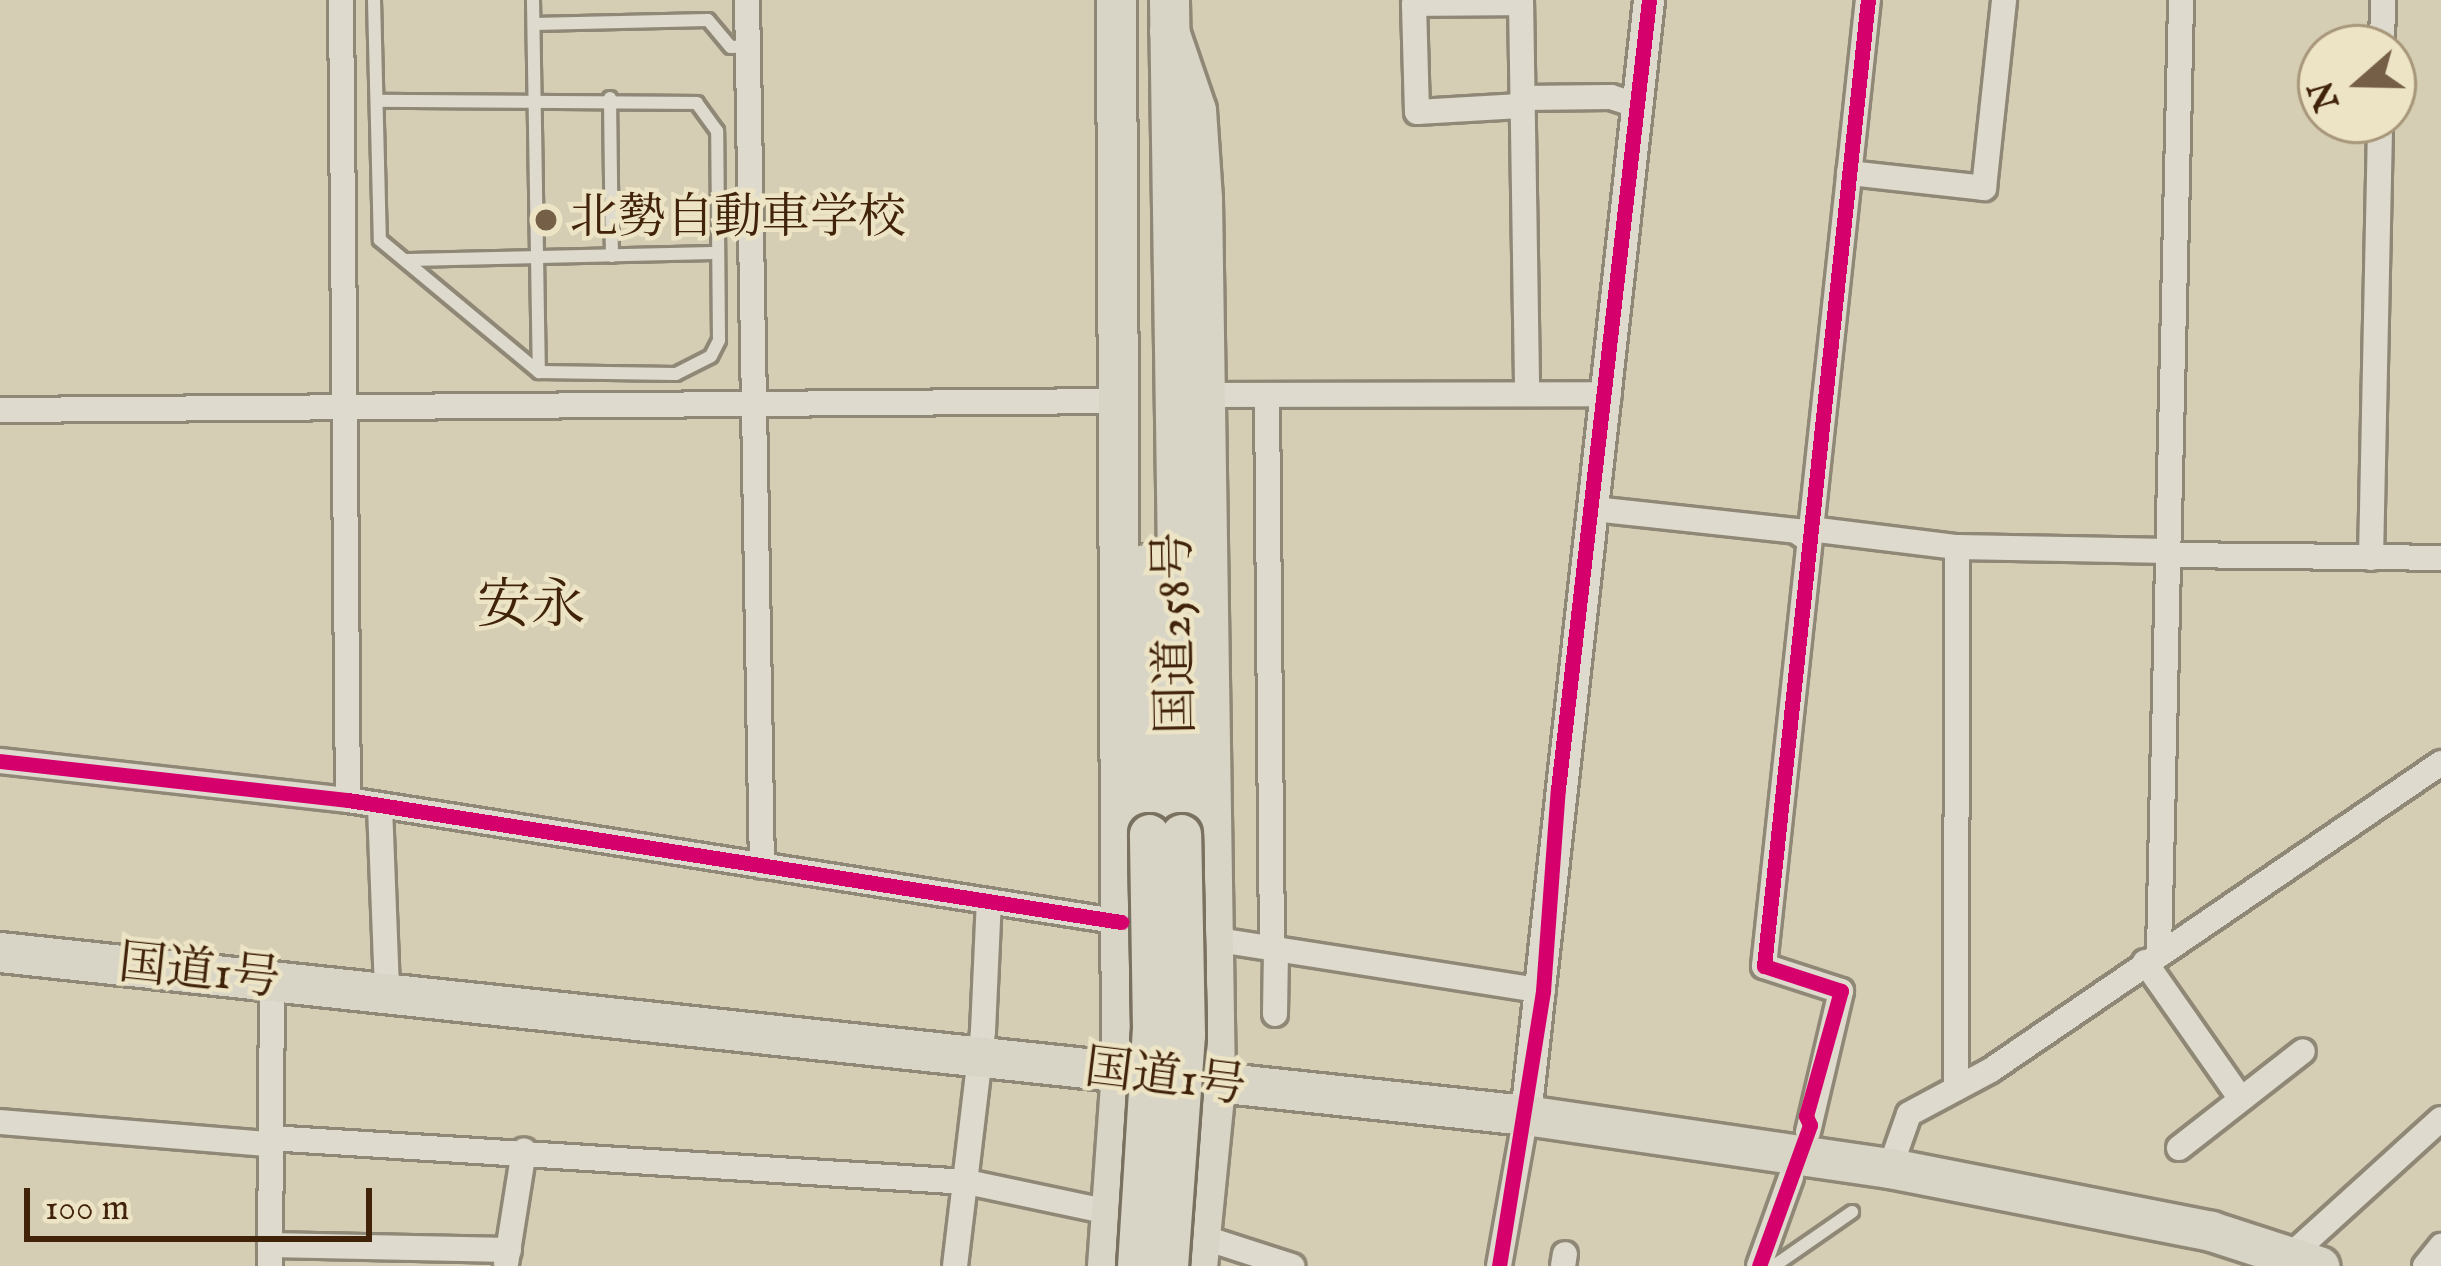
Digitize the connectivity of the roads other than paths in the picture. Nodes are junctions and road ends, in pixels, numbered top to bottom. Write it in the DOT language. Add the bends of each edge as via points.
graph roads {
  1 [pos="340,0"];
  2 [pos="374,0"];
  3 [pos="533,0"];
  4 [pos="747,0"];
  5 [pos="1116,0"];
  6 [pos="1132,0"];
  7 [pos="1649,0"];
  8 [pos="1868,0"];
  9 [pos="2004,0"];
  10 [pos="2181,0"];
  11 [pos="1521,1"];
  12 [pos="1169,16"];
  13 [pos="534,24"];
  14 [pos="748,46"];
  15 [pos="610,98"];
  16 [pos="539,99"];
  17 [pos="379,101"];
  18 [pos="1521,102"];
  19 [pos="1638,106"];
  20 [pos="2380,144"];
  21 [pos="1849,173"];
  22 [pos="718,253"];
  23 [pos="612,256"];
  24 [pos="539,258"];
  25 [pos="405,260"];
  26 [pos="539,372"];
  27 [pos="1527,393"];
  28 [pos="1609,394"];
  29 [pos="1204,395"];
  30 [pos="1267,396"];
  31 [pos="751,400"];
  32 [pos="1117,401"];
  33 [pos="345,406"];
  34 [pos="0,410"];
  35 [pos="1594,509"];
  36 [pos="1809,534"];
  37 [pos="1957,548"];
  38 [pos="2169,553"];
  39 [pos="2371,558"];
  40 [pos="2441,558"];
  41 [pos="0,760"];
  42 [pos="2441,764"];
  43 [pos="348,800"];
  44 [pos="380,807"];
  45 [pos="1165,834"];
  46 [pos="762,866"];
  47 [pos="989,902"];
  48 [pos="1121,922"];
  49 [pos="1212,939"];
  50 [pos="1274,947"];
  51 [pos="0,952"];
  52 [pos="2152,957"];
  53 [pos="272,981"];
  54 [pos="1543,991"];
  55 [pos="387,992"];
  56 [pos="1275,1013"];
  57 [pos="2303,1051"];
  58 [pos="978,1057"];
  59 [pos="1121,1073"];
  60 [pos="1215,1086"];
  61 [pos="1956,1088"];
  62 [pos="2241,1099"];
  63 [pos="1526,1115"];
  64 [pos="2441,1119"];
  65 [pos="0,1123"];
  66 [pos="1808,1132"];
  67 [pos="270,1141"];
  68 [pos="2179,1148"];
  69 [pos="524,1150"];
  70 [pos="1890,1168"];
  71 [pos="1791,1177"];
  72 [pos="968,1182"];
  73 [pos="1852,1212"];
  74 [pos="1114,1213"];
  75 [pos="2441,1246"];
  76 [pos="1200,1252"];
  77 [pos="270,1256"];
  78 [pos="507,1258"];
  79 [pos="2296,1263"];
  80 [pos="955,1266"];
  81 [pos="1107,1266"];
  82 [pos="1137,1266"];
  83 [pos="1168,1266"];
  84 [pos="1292,1266"];
  85 [pos="1499,1266"];
  86 [pos="1760,1266"];
  87 [pos="1774,1266"];
  88 [pos="2426,1266"];
  1 -- 33 [label="street"];
  2 -- 17 [label="lane"];
  3 -- 13 [label="lane"];
  4 -- 14 [label="street"];
  5 -- 32 [label="highway"];
  6 -- 45 [label="highway, 国道258号"];
  7 -- 19 [label="street"];
  8 -- 21 [label="street"];
  9 -- 21 [label="street" via="1984,188"];
  10 -- 38 [label="street"];
  11 -- 18 [label="street"];
  11 -- 18 [label="street" via="1414,4 1417,112"];
  12 -- 29 [label="highway" via="1196,110"];
  12 -- 45 [label="highway, 国道258号"];
  13 -- 14 [label="lane" via="708,20 731,47"];
  13 -- 16 [label="lane"];
  14 -- 31 [label="street"];
  15 -- 16 [label="lane"];
  15 -- 22 [label="lane" via="678,97 709,114 717,131"];
  15 -- 23 [label="lane"];
  16 -- 17 [label="lane"];
  16 -- 24 [label="lane"];
  17 -- 25 [label="lane" via="380,240"];
  18 -- 19 [label="street" via="1612,97"];
  18 -- 27 [label="street"];
  19 -- 28 [label="street"];
  20 -- 39 [label="street"];
  21 -- 36 [label="street"];
  22 -- 23 [label="lane"];
  22 -- 26 [label="lane" via="719,340 711,356 676,374"];
  23 -- 24 [label="lane"];
  24 -- 25 [label="lane"];
  24 -- 26 [label="lane"];
  25 -- 26 [label="lane"];
  27 -- 28 [label="street"];
  27 -- 30 [label="street"];
  28 -- 35 [label="street"];
  29 -- 30 [label="street"];
  29 -- 49 [label="highway"];
  30 -- 50 [label="street"];
  31 -- 32 [label="street"];
  31 -- 33 [label="street"];
  31 -- 46 [label="street"];
  32 -- 48 [label="highway"];
  33 -- 34 [label="street"];
  33 -- 43 [label="street"];
  35 -- 36 [label="street"];
  35 -- 54 [label="street" via="1558,789"];
  36 -- 37 [label="street"];
  36 -- 66 [label="street" via="1765,966 1841,991"];
  37 -- 38 [label="street"];
  37 -- 61 [label="street"];
  38 -- 39 [label="street"];
  38 -- 52 [label="street"];
  39 -- 40 [label="street"];
  41 -- 43 [label="street"];
  42 -- 52 [label="street"];
  43 -- 44 [label="street"];
  44 -- 46 [label="street"];
  44 -- 55 [label="street"];
  45 -- 82 [label="highway, 国道258号, bridge"];
  45 -- 83 [label="highway, 国道258号, bridge" via="1185,1035"];
  46 -- 47 [label="street"];
  47 -- 48 [label="street"];
  47 -- 58 [label="street"];
  48 -- 59 [label="highway"];
  49 -- 50 [label="street"];
  49 -- 60 [label="highway"];
  50 -- 54 [label="street"];
  50 -- 56 [label="street"];
  51 -- 53 [label="highway, 国道1号"];
  52 -- 61 [label="street"];
  52 -- 62 [label="street"];
  53 -- 55 [label="highway, 国道1号"];
  53 -- 67 [label="street"];
  54 -- 63 [label="street"];
  55 -- 58 [label="highway, 国道1号"];
  57 -- 62 [label="street"];
  58 -- 59 [label="highway, 国道1号"];
  58 -- 72 [label="street"];
  59 -- 60 [label="highway, 国道1号"];
  59 -- 74 [label="highway"];
  60 -- 63 [label="highway, 国道1号"];
  60 -- 76 [label="highway"];
  61 -- 70 [label="street" via="1909,1114"];
  62 -- 68 [label="street"];
  63 -- 70 [label="highway, 国道1号"];
  63 -- 85 [label="street"];
  64 -- 79 [label="street"];
  65 -- 67 [label="street"];
  67 -- 69 [label="street"];
  67 -- 77 [label="street"];
  69 -- 72 [label="street"];
  69 -- 78 [label="street"];
  70 -- 79 [label="highway, 国道1号" via="2211,1232"];
  71 -- 86 [label="street"];
  72 -- 74 [label="street"];
  72 -- 80 [label="street"];
  73 -- 87 [label="lane"];
  74 -- 81 [label="highway"];
  75 -- 88 [label="street"];
  76 -- 84 [label="street"];
  77 -- 78 [label="street"];
}
